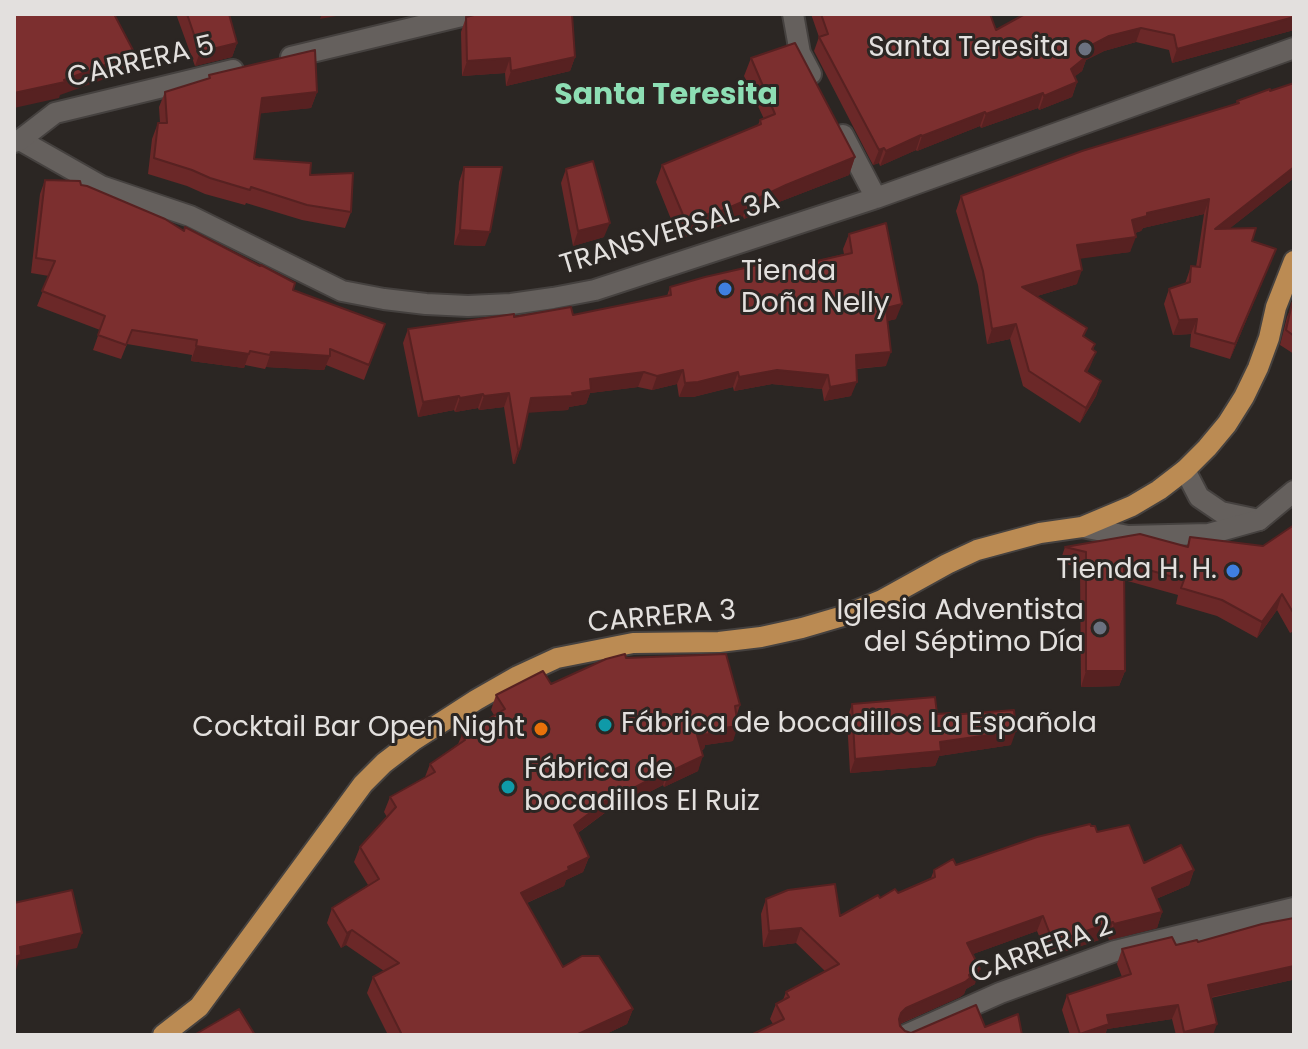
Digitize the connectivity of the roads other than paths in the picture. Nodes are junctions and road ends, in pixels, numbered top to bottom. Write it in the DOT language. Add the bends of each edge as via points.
graph roads {
  1 [pos="470,14"];
  2 [pos="793,14"];
  3 [pos="1294,48"];
  4 [pos="821,93"];
  5 [pos="835,119"];
  6 [pos="17,141"];
  7 [pos="876,198"];
  8 [pos="1294,261"];
  9 [pos="1185,470"];
  10 [pos="1294,491"];
  11 [pos="1259,520"];
  12 [pos="1082,527"];
  13 [pos="1294,908"];
  14 [pos="163,1035"];
  15 [pos="906,1035"];
  1 -- 6 [label="street, CARRERA 5" via="55,113"];
  2 -- 4 [label="street" via="800,53"];
  3 -- 7 [label="street, TRANSVERSAL 3A"];
  5 -- 7 [label="street"];
  6 -- 7 [label="street, TRANSVERSAL 3A" via="101,186 190,216 342,291 426,304 511,304 595,290"];
  8 -- 9 [label="main road" via="1244,397"];
  9 -- 11 [label="street" via="1199,497 1210,505"];
  9 -- 12 [label="main road" via="1132,506"];
  10 -- 11 [label="street, CARRERA 3"];
  11 -- 12 [label="street, CARRERA 3" via="1209,534 1167,536 1128,536"];
  12 -- 14 [label="main road, CARRERA 3" via="977,550 882,600 802,628 719,642 633,643 557,658 476,700 414,740 363,784 199,1007"];
  13 -- 15 [label="street, CARRERA 2" via="1115,951"];
}
